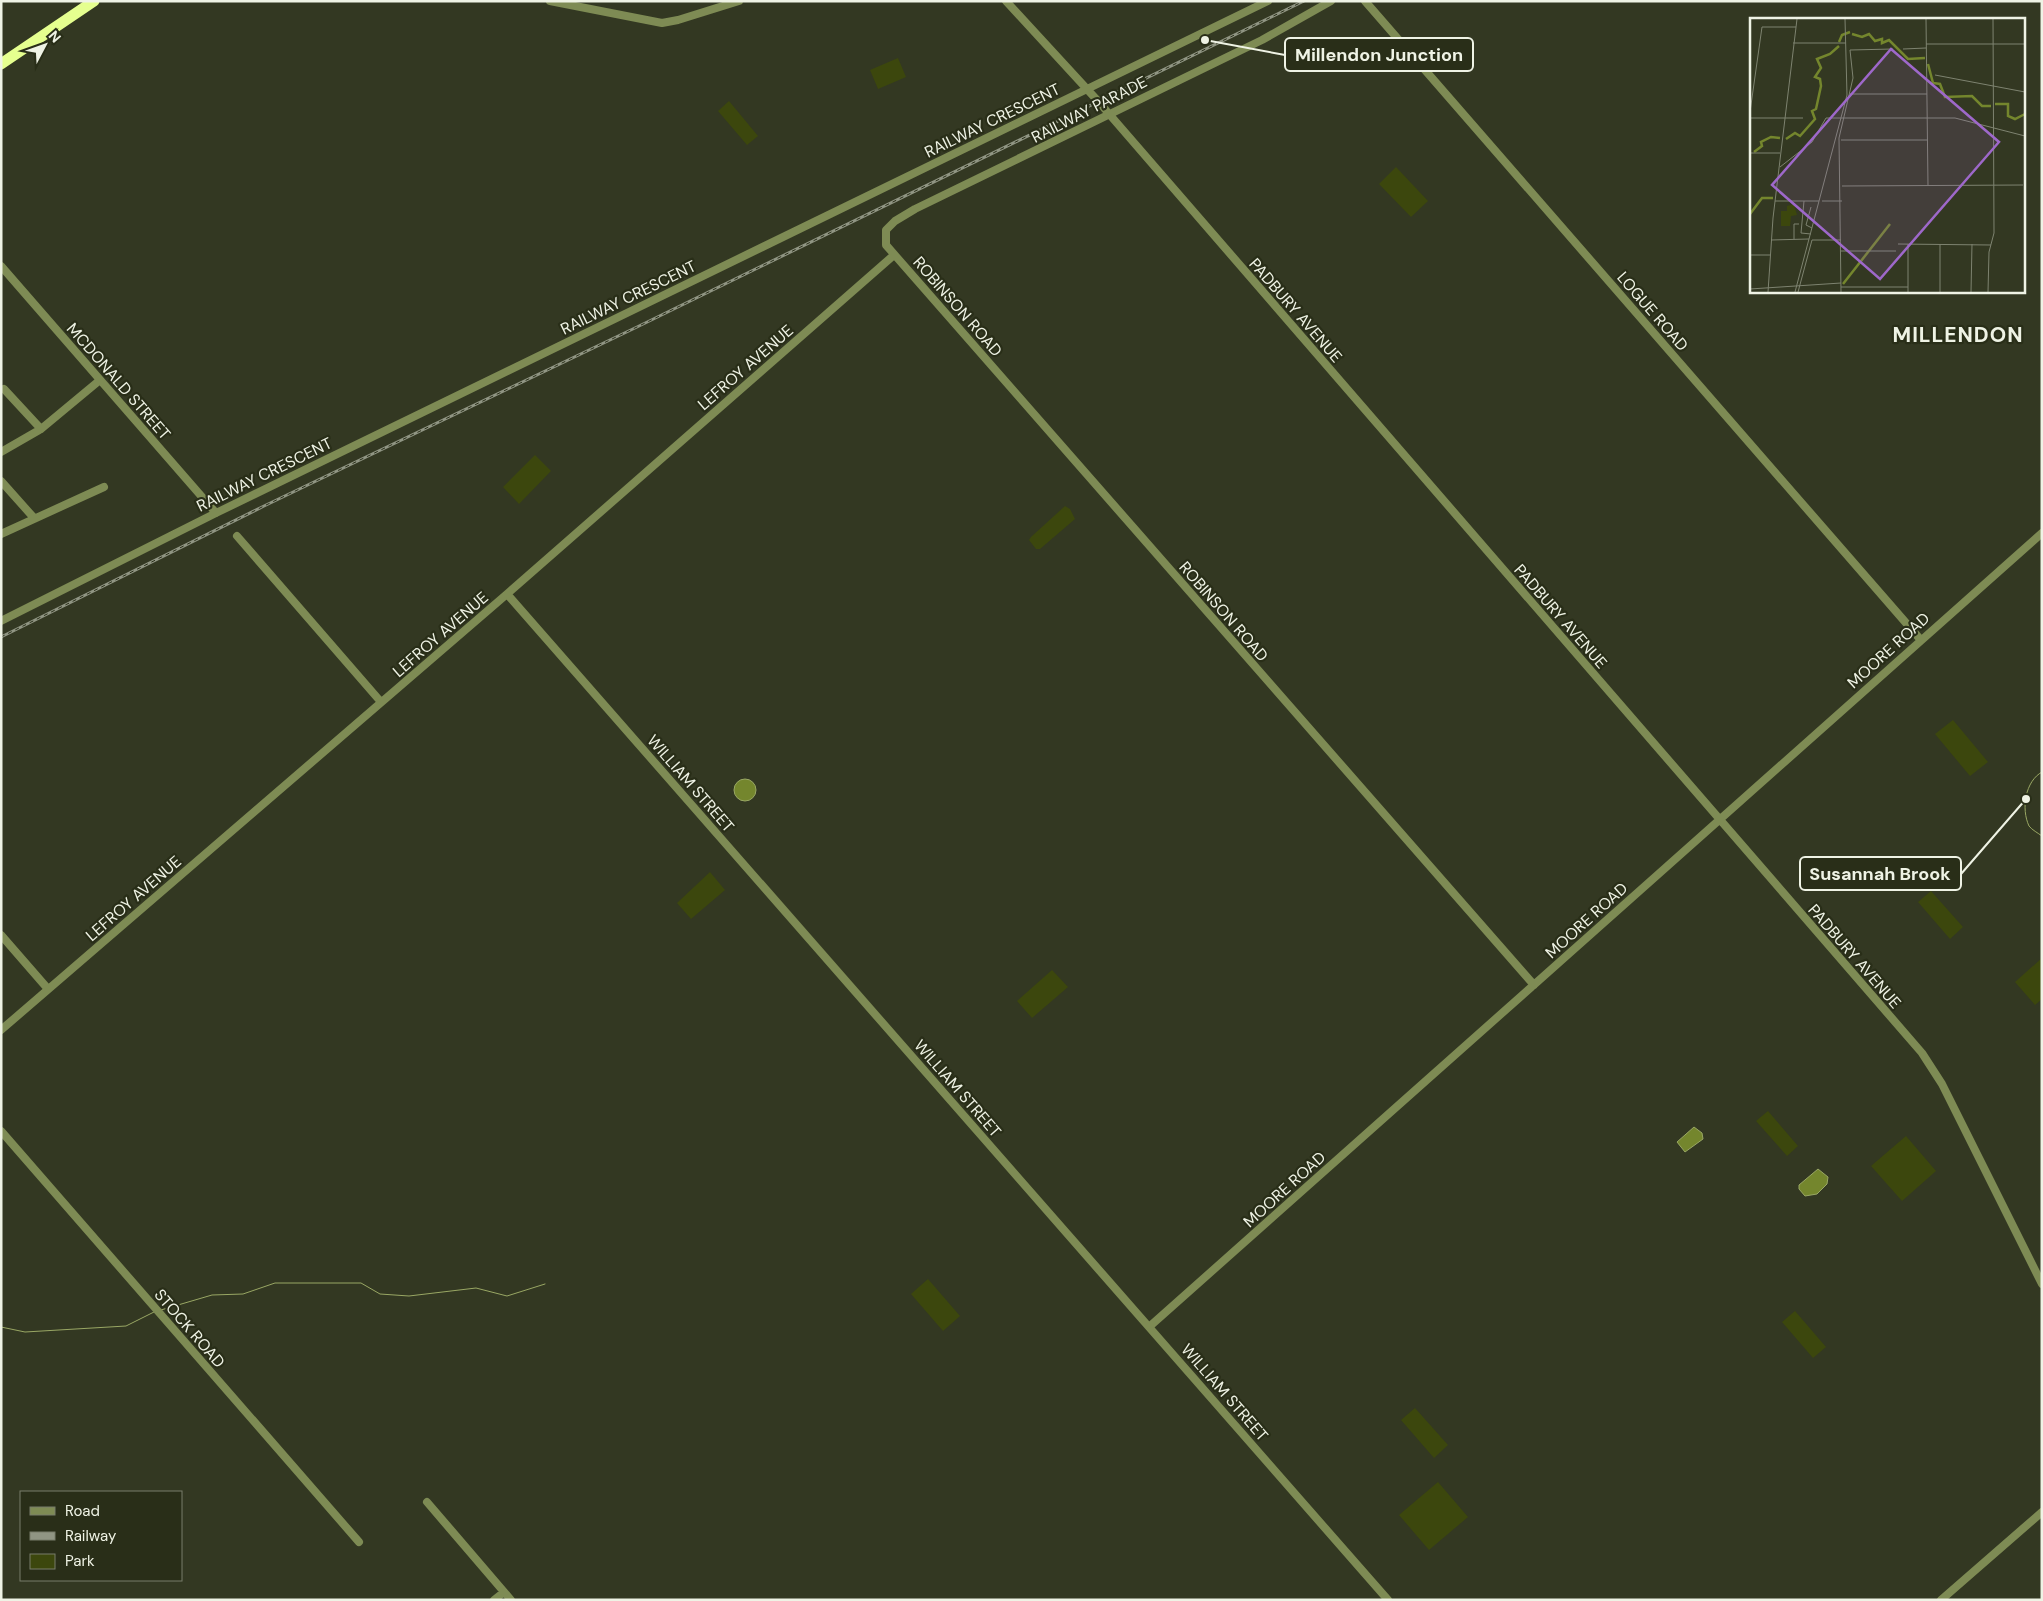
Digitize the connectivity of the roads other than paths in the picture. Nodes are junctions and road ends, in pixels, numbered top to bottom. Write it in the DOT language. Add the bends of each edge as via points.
graph roads {
  1 [pos="83,1"];
  2 [pos="94,1"];
  3 [pos="550,1"];
  4 [pos="739,1"];
  5 [pos="1006,1"];
  6 [pos="1268,1"];
  7 [pos="1331,1"];
  8 [pos="1365,1"];
  9 [pos="1,56"];
  10 [pos="1,64"];
  11 [pos="1087,89"];
  12 [pos="1108,113"];
  13 [pos="894,255"];
  14 [pos="1,266"];
  15 [pos="100,380"];
  16 [pos="4,389"];
  17 [pos="42,429"];
  18 [pos="1,452"];
  19 [pos="1,480"];
  20 [pos="104,487"];
  21 [pos="216,513"];
  22 [pos="34,518"];
  23 [pos="2042,533"];
  24 [pos="1,534"];
  25 [pos="236,536"];
  26 [pos="507,594"];
  27 [pos="1,621"];
  28 [pos="1920,639"];
  29 [pos="382,702"];
  30 [pos="1719,820"];
  31 [pos="1,935"];
  32 [pos="1534,985"];
  33 [pos="48,989"];
  34 [pos="1,1030"];
  35 [pos="1,1131"];
  36 [pos="2042,1284"];
  37 [pos="1149,1327"];
  38 [pos="427,1502"];
  39 [pos="2042,1512"];
  40 [pos="359,1542"];
  41 [pos="504,1592"];
  42 [pos="494,1600"];
  43 [pos="511,1600"];
  44 [pos="1388,1600"];
  45 [pos="1941,1600"];
  1 -- 9 [label="highway"];
  2 -- 10 [label="highway"];
  3 -- 4 [label="street" via="662,23"];
  5 -- 11 [label="street, PADBURY AVENUE"];
  6 -- 11 [label="street, RAILWAY CRESCENT"];
  7 -- 12 [label="street, RAILWAY PARADE" via="1262,40"];
  8 -- 28 [label="street, LOGUE ROAD"];
  11 -- 12 [label="street, PADBURY AVENUE"];
  11 -- 21 [label="street, RAILWAY CRESCENT"];
  12 -- 13 [label="street, RAILWAY PARADE" via="1043,148 915,208 895,221 886,230 886,245"];
  12 -- 30 [label="street, PADBURY AVENUE"];
  13 -- 26 [label="street, LEFROY AVENUE"];
  13 -- 32 [label="street, ROBINSON ROAD"];
  14 -- 15 [label="street, MCDONALD STREET"];
  15 -- 17 [label="street"];
  15 -- 21 [label="street, MCDONALD STREET"];
  16 -- 17 [label="street"];
  17 -- 18 [label="street"];
  19 -- 22 [label="street"];
  20 -- 22 [label="street"];
  21 -- 27 [label="street, RAILWAY CRESCENT"];
  22 -- 24 [label="street"];
  23 -- 28 [label="street, MOORE ROAD"];
  25 -- 29 [label="street"];
  26 -- 29 [label="street, LEFROY AVENUE"];
  26 -- 37 [label="street, WILLIAM STREET"];
  28 -- 30 [label="street, MOORE ROAD"];
  29 -- 33 [label="street, LEFROY AVENUE"];
  30 -- 32 [label="street, MOORE ROAD"];
  30 -- 36 [label="street, PADBURY AVENUE" via="1922,1053 1942,1084"];
  31 -- 33 [label="street"];
  32 -- 37 [label="street, MOORE ROAD"];
  33 -- 34 [label="street, LEFROY AVENUE"];
  35 -- 40 [label="street, STOCK ROAD"];
  37 -- 44 [label="street, WILLIAM STREET"];
  38 -- 41 [label="street"];
  39 -- 45 [label="street"];
  41 -- 42 [label="street"];
  41 -- 43 [label="street"];
}
